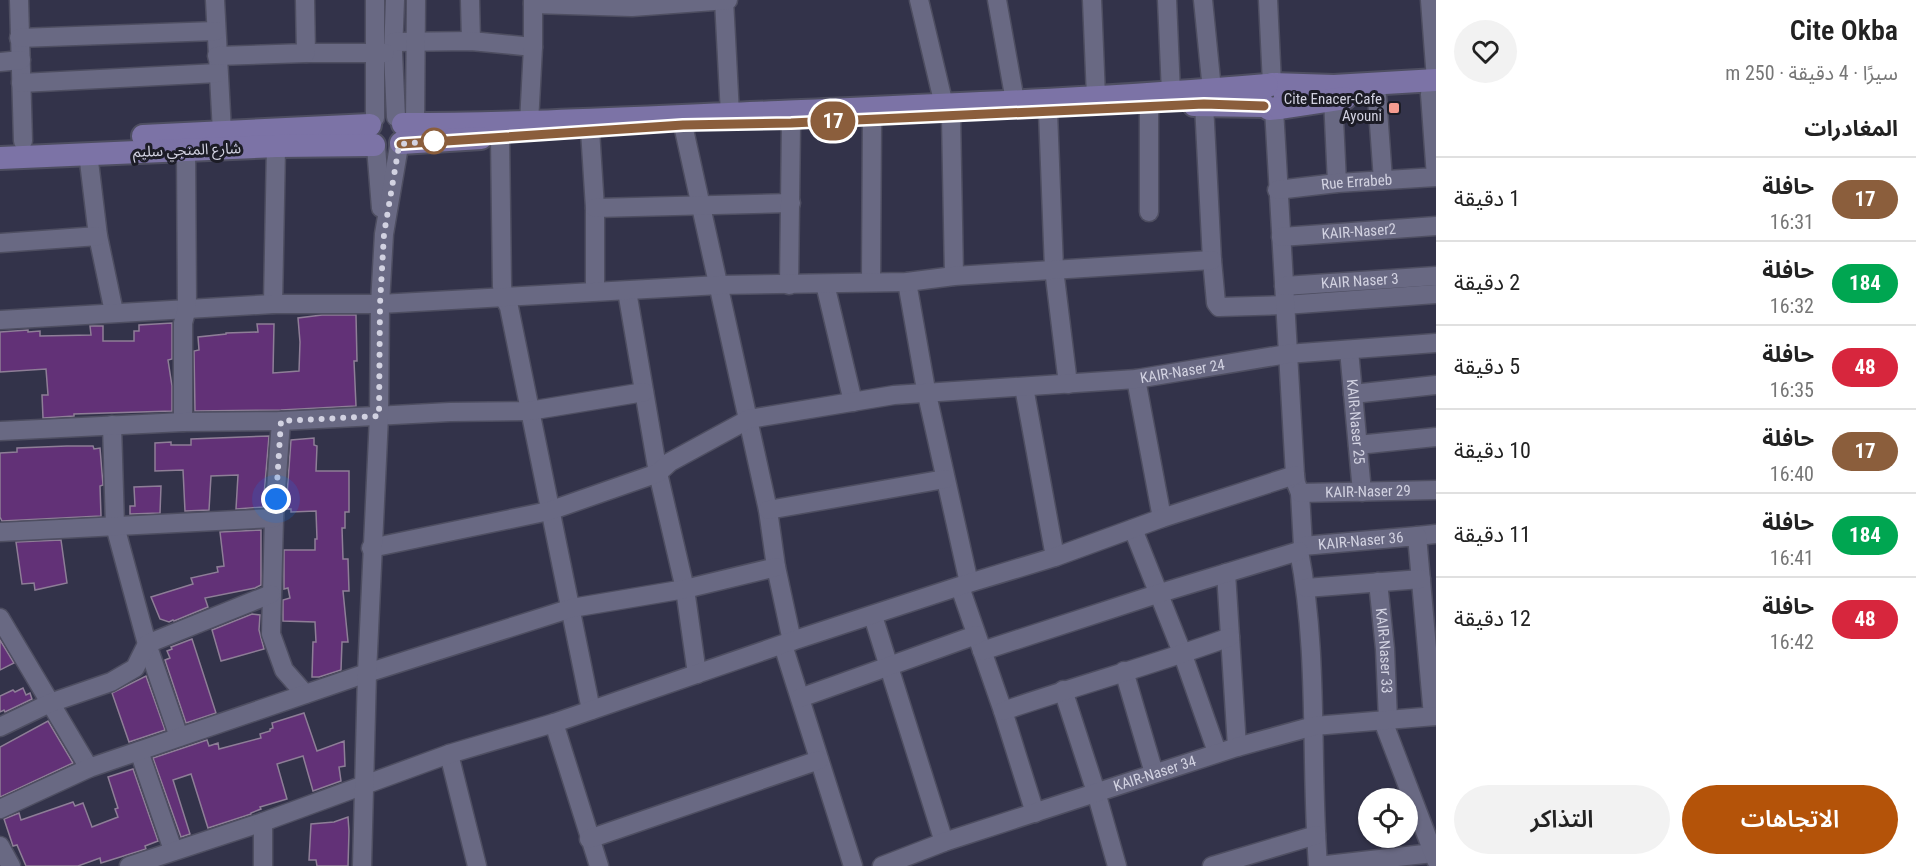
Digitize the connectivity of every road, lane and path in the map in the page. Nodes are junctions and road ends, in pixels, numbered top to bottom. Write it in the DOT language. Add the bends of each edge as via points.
graph roads {
  1 [pos="19,0"];
  2 [pos="215,0"];
  3 [pos="305,0"];
  4 [pos="375,0"];
  5 [pos="395,0"];
  6 [pos="416,0"];
  7 [pos="470,0"];
  8 [pos="724,0"];
  9 [pos="728,0"];
  10 [pos="919,0"];
  11 [pos="997,0"];
  12 [pos="1092,0"];
  13 [pos="1167,0"];
  14 [pos="1203,0"];
  15 [pos="1268,0"];
  16 [pos="1430,0"];
  17 [pos="533,2"];
  18 [pos="632,3"];
  19 [pos="216,31"];
  20 [pos="20,38"];
  21 [pos="414,41"];
  22 [pos="471,41"];
  23 [pos="394,47"];
  24 [pos="533,47"];
  25 [pos="375,52"];
  26 [pos="306,53"];
  27 [pos="21,60"];
  28 [pos="0,62"];
  29 [pos="218,64"];
  30 [pos="21,83"];
  31 [pos="1435,87"];
  32 [pos="1171,93"];
  33 [pos="1272,96"];
  34 [pos="1377,96"];
  35 [pos="1208,97"];
  36 [pos="1096,98"];
  37 [pos="1333,98"];
  38 [pos="1015,101"];
  39 [pos="1149,107"];
  40 [pos="947,111"];
  41 [pos="1048,112"];
  42 [pos="730,114"];
  43 [pos="872,119"];
  44 [pos="529,123"];
  45 [pos="791,123"];
  46 [pos="683,125"];
  47 [pos="590,130"];
  48 [pos="222,132"];
  49 [pos="390,132"];
  50 [pos="500,137"];
  51 [pos="23,141"];
  52 [pos="0,142"];
  53 [pos="276,146"];
  54 [pos="186,150"];
  55 [pos="87,153"];
  56 [pos="0,158"];
  57 [pos="1436,177"];
  58 [pos="1383,180"];
  59 [pos="1337,183"];
  60 [pos="1277,190"];
  61 [pos="791,203"];
  62 [pos="702,206"];
  63 [pos="595,208"];
  64 [pos="1149,212"];
  65 [pos="1436,226"];
  66 [pos="98,236"];
  67 [pos="1281,237"];
  68 [pos="0,243"];
  69 [pos="1212,260"];
  70 [pos="1054,269"];
  71 [pos="954,276"];
  72 [pos="1436,276"];
  73 [pos="871,282"];
  74 [pos="907,282"];
  75 [pos="825,284"];
  76 [pos="719,285"];
  77 [pos="789,285"];
  78 [pos="1284,286"];
  79 [pos="595,291"];
  80 [pos="627,291"];
  81 [pos="1436,294"];
  82 [pos="504,298"];
  83 [pos="273,303"];
  84 [pos="380,304"];
  85 [pos="1285,305"];
  86 [pos="187,308"];
  87 [pos="114,312"];
  88 [pos="0,320"];
  89 [pos="1436,343"];
  90 [pos="1349,350"];
  91 [pos="1287,354"];
  92 [pos="1136,379"];
  93 [pos="1068,384"];
  94 [pos="1436,385"];
  95 [pos="1024,387"];
  96 [pos="644,392"];
  97 [pos="927,393"];
  98 [pos="1353,394"];
  99 [pos="853,402"];
  100 [pos="529,411"];
  101 [pos="379,416"];
  102 [pos="749,419"];
  103 [pos="281,421"];
  104 [pos="183,422"];
  105 [pos="112,425"];
  106 [pos="0,431"];
  107 [pos="1436,437"];
  108 [pos="1358,445"];
  109 [pos="658,473"];
  110 [pos="1295,475"];
  111 [pos="945,479"];
  112 [pos="1436,490"];
  113 [pos="1362,492"];
  114 [pos="1300,493"];
  115 [pos="768,510"];
  116 [pos="549,511"];
  117 [pos="274,518"];
  118 [pos="1162,518"];
  119 [pos="115,526"];
  120 [pos="1133,529"];
  121 [pos="0,532"];
  122 [pos="1436,534"];
  123 [pos="1417,536"];
  124 [pos="371,548"];
  125 [pos="1301,548"];
  126 [pos="1055,557"];
  127 [pos="776,567"];
  128 [pos="1226,573"];
  129 [pos="1421,579"];
  130 [pos="1378,582"];
  131 [pos="965,585"];
  132 [pos="1306,588"];
  133 [pos="685,589"];
  134 [pos="271,594"];
  135 [pos="1157,594"];
  136 [pos="572,608"];
  137 [pos="873,616"];
  138 [pos="0,618"];
  139 [pos="1230,637"];
  140 [pos="788,643"];
  141 [pos="979,643"];
  142 [pos="147,644"];
  143 [pos="1183,654"];
  144 [pos="890,667"];
  145 [pos="1124,671"];
  146 [pos="367,673"];
  147 [pos="698,674"];
  148 [pos="1063,690"];
  149 [pos="305,694"];
  150 [pos="800,698"];
  151 [pos="50,703"];
  152 [pos="591,710"];
  153 [pos="1003,711"];
  154 [pos="1434,716"];
  155 [pos="1386,720"];
  156 [pos="554,723"];
  157 [pos="1314,726"];
  158 [pos="0,728"];
  159 [pos="179,737"];
  160 [pos="1237,747"];
  161 [pos="139,751"];
  162 [pos="1217,752"];
  163 [pos="449,754"];
  164 [pos="819,760"];
  165 [pos="89,768"];
  166 [pos="1154,773"];
  167 [pos="364,785"];
  168 [pos="1096,792"];
  169 [pos="0,809"];
  170 [pos="1035,813"];
  171 [pos="263,822"];
  172 [pos="1316,835"];
  173 [pos="589,839"];
  174 [pos="944,842"];
  175 [pos="0,846"];
  176 [pos="173,850"];
  177 [pos="1434,857"];
  178 [pos="903,863"];
  179 [pos="1219,865"];
  180 [pos="11,866"];
  181 [pos="129,866"];
  182 [pos="262,866"];
  183 [pos="363,866"];
  184 [pos="477,866"];
  185 [pos="599,866"];
  186 [pos="853,866"];
  187 [pos="882,866"];
  188 [pos="1117,866"];
  189 [pos="1318,866"];
  1 -- 20 [label="street"];
  2 -- 19 [label="street"];
  3 -- 26 [label="street"];
  4 -- 25 [label="street"];
  5 -- 23 [label="street"];
  6 -- 21 [label="street"];
  7 -- 22 [label="street"];
  8 -- 9 [label="street"];
  8 -- 18 [label="street"];
  8 -- 42 [label="street"];
  10 -- 40 [label="street"];
  11 -- 38 [label="street"];
  12 -- 36 [label="street"];
  13 -- 32 [label="street"];
  14 -- 35 [label="street"];
  15 -- 33 [label="street"];
  16 -- 31 [label="street"];
  17 -- 18 [label="street"];
  17 -- 24 [label="street"];
  19 -- 20 [label="street"];
  19 -- 29 [label="street"];
  20 -- 27 [label="street"];
  21 -- 22 [label="street"];
  21 -- 23 [label="street"];
  21 -- 49 [label="street"];
  22 -- 24 [label="street"];
  23 -- 25 [label="street"];
  23 -- 49 [label="street"];
  24 -- 44 [label="street"];
  25 -- 26 [label="street"];
  25 -- 49 [label="street"];
  26 -- 29 [label="street"];
  27 -- 28 [label="street"];
  27 -- 30 [label="street"];
  29 -- 30 [label="street"];
  29 -- 48 [label="street"];
  30 -- 51 [label="street"];
  31 -- 33 [label="main road, شارع المنجي سليم" via="1334,86"];
  31 -- 34 [label="main road, شارع المنجي سليم"];
  31 -- 57 [label="street"];
  32 -- 35 [label="main road, شارع المنجي سليم"];
  32 -- 36 [label="main road, شارع المنجي سليم"];
  33 -- 35 [label="main road, شارع المنجي سليم"];
  33 -- 37 [label="main road, شارع المنجي سليم"];
  33 -- 60 [label="street"];
  34 -- 37 [label="main road, شارع المنجي سليم"];
  34 -- 58 [label="street"];
  35 -- 39 [label="main road, شارع المنجي سليم"];
  35 -- 69 [label="street"];
  36 -- 38 [label="main road, شارع المنجي سليم"];
  37 -- 59 [label="street"];
  38 -- 40 [label="main road, شارع المنجي سليم"];
  39 -- 41 [label="main road, شارع المنجي سليم"];
  39 -- 64 [label="street"];
  40 -- 41 [label="main road, شارع المنجي سليم"];
  40 -- 42 [label="main road, شارع المنجي سليم"];
  40 -- 43 [label="main road, شارع المنجي سليم"];
  40 -- 71 [label="street"];
  41 -- 70 [label="street"];
  42 -- 44 [label="main road, شارع المنجي سليم"];
  43 -- 45 [label="main road, شارع المنجي سليم"];
  43 -- 73 [label="street"];
  44 -- 49 [label="main road, شارع المنجي سليم"];
  45 -- 46 [label="main road, شارع المنجي سليم"];
  45 -- 61 [label="street"];
  46 -- 47 [label="main road, شارع المنجي سليم"];
  46 -- 62 [label="street"];
  47 -- 50 [label="main road, شارع المنجي سليم"];
  47 -- 63 [label="street"];
  48 -- 49 [label="main road, شارع المنجي سليم"];
  48 -- 51 [label="main road, شارع المنجي سليم"];
  49 -- 50 [label="main road, شارع المنجي سليم"];
  49 -- 53 [label="main road, شارع المنجي سليم"];
  49 -- 84 [label="street"];
  50 -- 82 [label="street"];
  51 -- 52 [label="main road, شارع المنجي سليم"];
  53 -- 54 [label="main road, شارع المنجي سليم"];
  53 -- 83 [label="street"];
  54 -- 55 [label="main road, شارع المنجي سليم"];
  54 -- 86 [label="street"];
  55 -- 56 [label="main road, شارع المنجي سليم"];
  55 -- 66 [label="street"];
  57 -- 58 [label="street, Rue Errabeb"];
  58 -- 59 [label="street, Rue Errabeb"];
  59 -- 60 [label="street, Rue Errabeb"];
  60 -- 67 [label="street"];
  61 -- 62 [label="street"];
  61 -- 77 [label="street"];
  62 -- 63 [label="street"];
  62 -- 76 [label="street"];
  63 -- 79 [label="street"];
  65 -- 67 [label="street, KAIR-Naser2"];
  66 -- 68 [label="street"];
  66 -- 87 [label="street"];
  67 -- 78 [label="street"];
  69 -- 70 [label="street"];
  69 -- 85 [label="street" via="1219,307"];
  70 -- 71 [label="street"];
  70 -- 93 [label="street"];
  71 -- 74 [label="street"];
  72 -- 78 [label="street, KAIR Naser 3"];
  73 -- 74 [label="street"];
  73 -- 75 [label="street"];
  74 -- 97 [label="street"];
  75 -- 77 [label="street"];
  75 -- 99 [label="street"];
  76 -- 77 [label="street"];
  76 -- 80 [label="street"];
  76 -- 102 [label="street"];
  78 -- 85 [label="street"];
  79 -- 80 [label="street"];
  79 -- 82 [label="street"];
  80 -- 96 [label="street"];
  81 -- 85 [label="street"];
  82 -- 84 [label="street"];
  82 -- 100 [label="street"];
  83 -- 84 [label="street"];
  83 -- 86 [label="street"];
  84 -- 101 [label="street"];
  85 -- 91 [label="street"];
  86 -- 87 [label="street"];
  86 -- 104 [label="street" via="183,323"];
  87 -- 88 [label="street"];
  89 -- 90 [label="street, KAIR-Naser 24"];
  90 -- 91 [label="street, KAIR-Naser 24"];
  90 -- 98 [label="street, KAIR-Naser 25"];
  91 -- 92 [label="street, KAIR-Naser 24"];
  91 -- 110 [label="street"];
  92 -- 93 [label="street, KAIR-Naser 24"];
  92 -- 118 [label="street"];
  93 -- 95 [label="street, KAIR-Naser 24"];
  94 -- 98 [label="street"];
  95 -- 97 [label="street, KAIR-Naser 24"];
  95 -- 126 [label="street"];
  96 -- 100 [label="street"];
  96 -- 109 [label="street"];
  97 -- 99 [label="street, KAIR-Naser 24"];
  97 -- 111 [label="street"];
  98 -- 108 [label="street, KAIR-Naser 25"];
  99 -- 102 [label="street, KAIR-Naser 24"];
  100 -- 101 [label="street"];
  100 -- 116 [label="street"];
  101 -- 103 [label="street"];
  101 -- 124 [label="street"];
  102 -- 109 [label="street, KAIR-Naser 24" via="670,462"];
  102 -- 115 [label="street"];
  103 -- 104 [label="street"];
  103 -- 117 [label="street"];
  104 -- 105 [label="street"];
  105 -- 106 [label="street"];
  105 -- 119 [label="street"];
  107 -- 108 [label="street"];
  108 -- 113 [label="street, KAIR-Naser 25"];
  109 -- 116 [label="street, KAIR-Naser 24"];
  109 -- 133 [label="street"];
  110 -- 114 [label="street"];
  110 -- 118 [label="street"];
  111 -- 115 [label="street"];
  111 -- 131 [label="street"];
  112 -- 113 [label="street, KAIR-Naser 29"];
  113 -- 114 [label="street, KAIR-Naser 29"];
  114 -- 125 [label="street"];
  115 -- 127 [label="street"];
  116 -- 124 [label="street, KAIR-Naser 24"];
  116 -- 136 [label="street"];
  117 -- 119 [label="street"];
  117 -- 134 [label="street"];
  118 -- 120 [label="street"];
  119 -- 121 [label="street"];
  119 -- 142 [label="street"];
  120 -- 126 [label="street"];
  120 -- 135 [label="street"];
  122 -- 123 [label="street"];
  123 -- 125 [label="street, KAIR-Naser 36"];
  123 -- 129 [label="street, KAIR-Naser 36"];
  124 -- 146 [label="street"];
  125 -- 128 [label="street, KAIR-Naser 36"];
  125 -- 132 [label="street"];
  126 -- 131 [label="street"];
  127 -- 133 [label="street"];
  127 -- 140 [label="street"];
  128 -- 135 [label="street, KAIR-Naser 36"];
  128 -- 139 [label="street"];
  129 -- 130 [label="street"];
  129 -- 154 [label="street, KAIR-Naser 36"];
  130 -- 132 [label="street"];
  130 -- 155 [label="street, KAIR-Naser 33" via="1385,649"];
  131 -- 137 [label="street"];
  131 -- 141 [label="street"];
  132 -- 157 [label="street"];
  133 -- 136 [label="street"];
  133 -- 147 [label="street"];
  134 -- 142 [label="street"];
  134 -- 149 [label="street" via="275,648 284,670"];
  135 -- 141 [label="street, KAIR-Naser 36"];
  135 -- 143 [label="street"];
  136 -- 146 [label="street"];
  136 -- 152 [label="street"];
  137 -- 140 [label="street"];
  137 -- 144 [label="street"];
  138 -- 151 [label="street"];
  139 -- 143 [label="street"];
  139 -- 160 [label="street"];
  140 -- 147 [label="street"];
  140 -- 150 [label="street"];
  141 -- 144 [label="street, KAIR-Naser 36"];
  141 -- 153 [label="street"];
  142 -- 151 [label="street" via="135,668 111,682"];
  142 -- 159 [label="street"];
  143 -- 145 [label="street"];
  143 -- 162 [label="street"];
  144 -- 150 [label="street, KAIR-Naser 36"];
  144 -- 174 [label="street"];
  145 -- 148 [label="street"];
  145 -- 166 [label="street"];
  146 -- 149 [label="street"];
  146 -- 167 [label="street"];
  147 -- 152 [label="street"];
  148 -- 153 [label="street"];
  148 -- 168 [label="street"];
  149 -- 159 [label="street"];
  150 -- 164 [label="street"];
  151 -- 158 [label="street"];
  151 -- 165 [label="street"];
  152 -- 156 [label="street"];
  153 -- 170 [label="street"];
  154 -- 155 [label="street, KAIR-Naser 34"];
  155 -- 157 [label="street, KAIR-Naser 34"];
  155 -- 177 [label="street, KAIR-Naser 33"];
  156 -- 163 [label="street"];
  156 -- 173 [label="street"];
  157 -- 160 [label="street, KAIR-Naser 34"];
  157 -- 172 [label="street"];
  159 -- 161 [label="street"];
  160 -- 162 [label="street, KAIR-Naser 34"];
  161 -- 165 [label="street"];
  161 -- 176 [label="street"];
  162 -- 166 [label="street, KAIR-Naser 34"];
  163 -- 167 [label="street"];
  163 -- 184 [label="street"];
  164 -- 173 [label="street"];
  164 -- 186 [label="street"];
  165 -- 169 [label="street"];
  166 -- 168 [label="street, KAIR-Naser 34"];
  167 -- 171 [label="street"];
  167 -- 183 [label="street"];
  168 -- 170 [label="street, KAIR-Naser 34"];
  168 -- 188 [label="street"];
  170 -- 174 [label="street, KAIR-Naser 34"];
  171 -- 176 [label="street"];
  171 -- 182 [label="street"];
  172 -- 179 [label="street"];
  172 -- 189 [label="street"];
  173 -- 185 [label="street"];
  174 -- 178 [label="street, KAIR-Naser 34"];
  175 -- 180 [label="street"];
  176 -- 181 [label="street"];
  177 -- 189 [label="street"];
  178 -- 187 [label="street, KAIR-Naser 34"];
}
